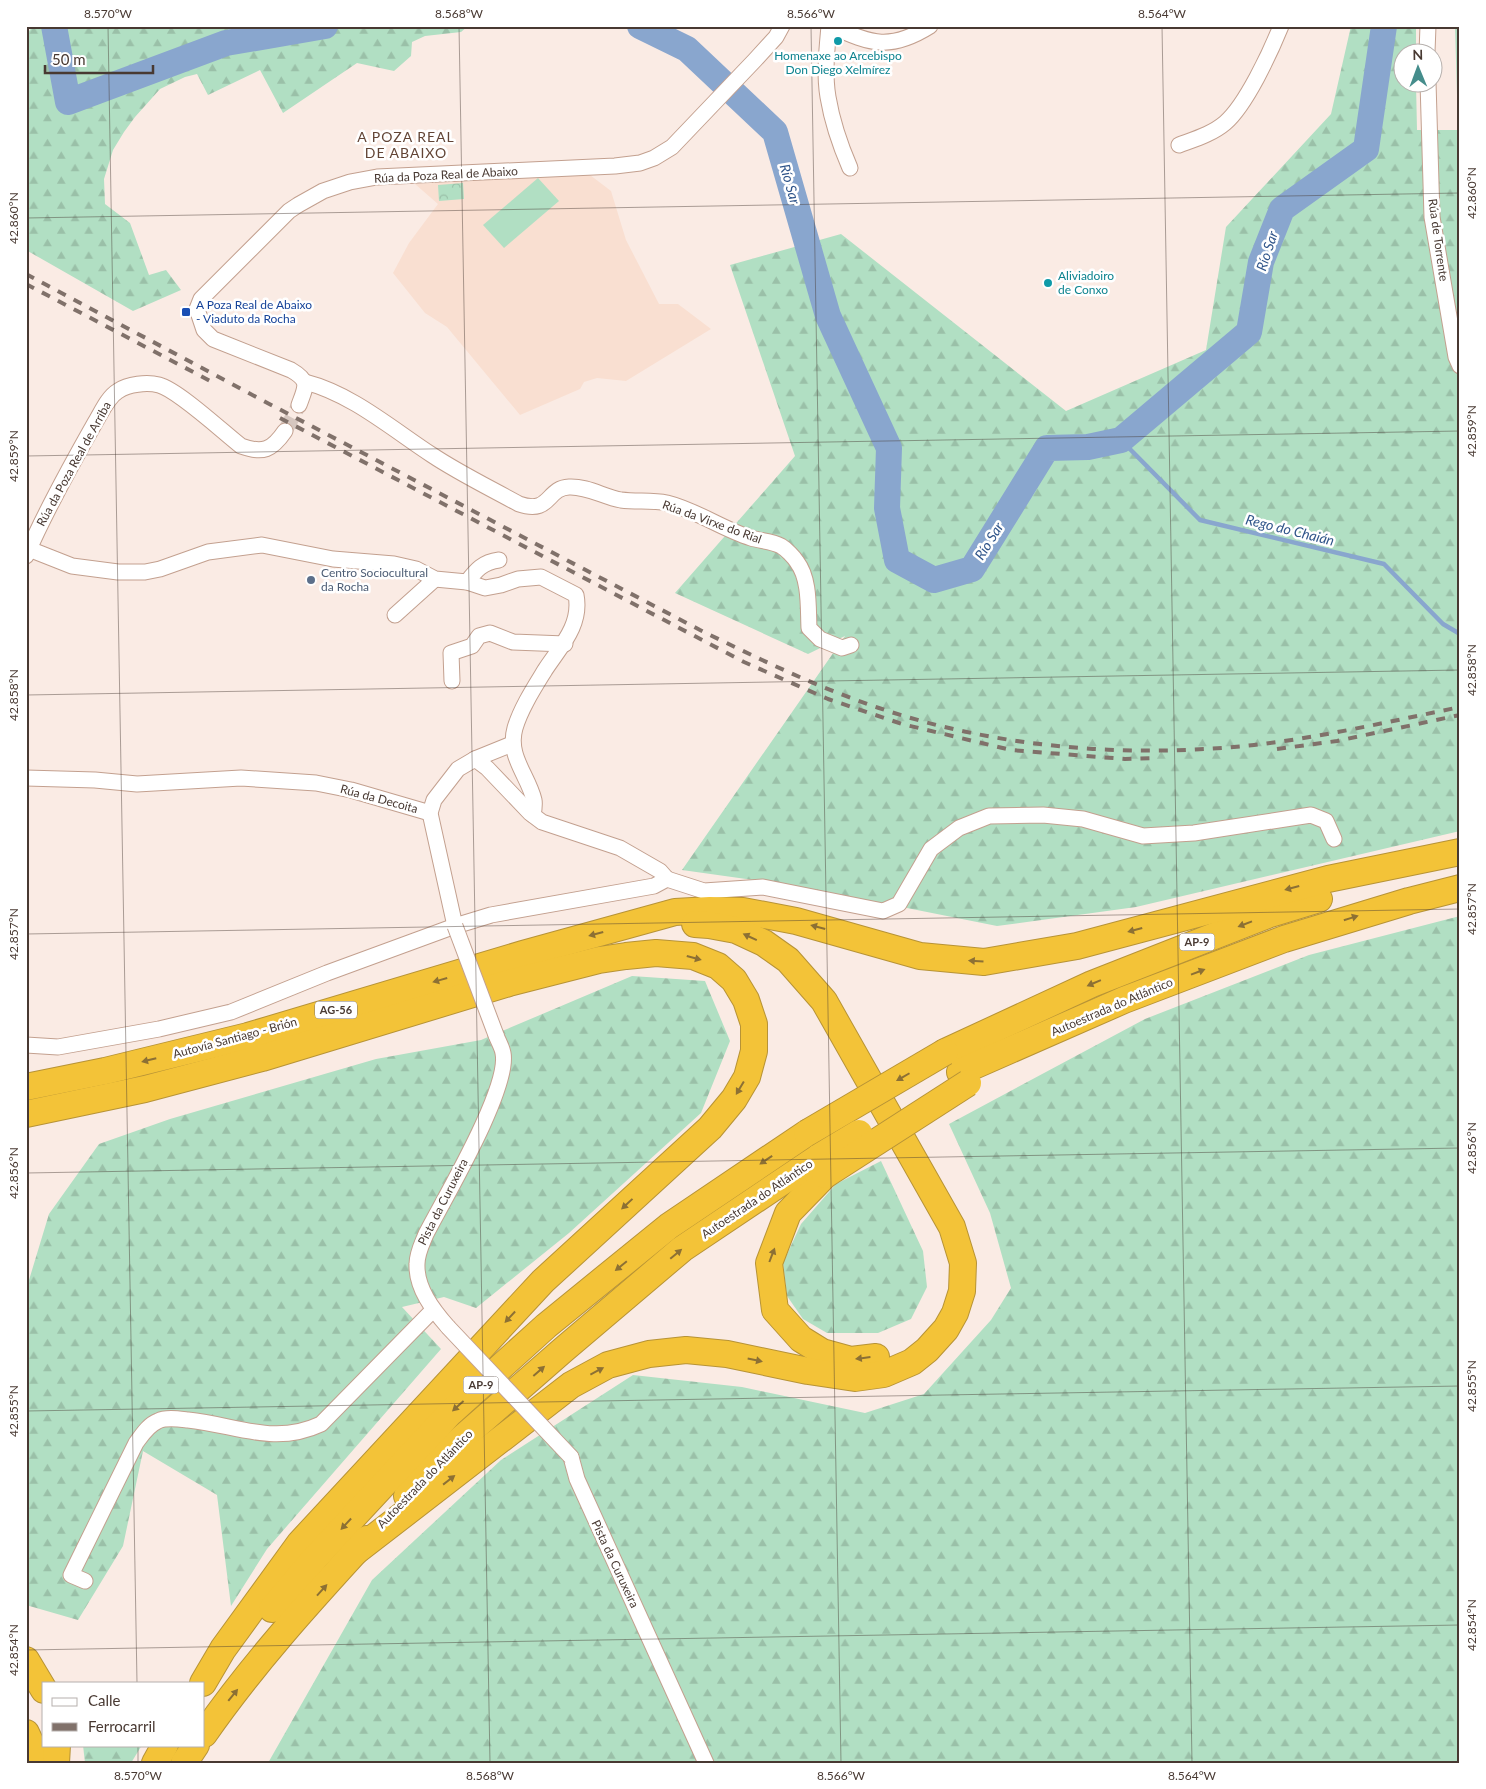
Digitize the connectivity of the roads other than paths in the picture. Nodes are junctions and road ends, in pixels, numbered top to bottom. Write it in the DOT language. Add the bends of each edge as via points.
graph roads {
  1 [pos="782,26"];
  2 [pos="831,26"];
  3 [pos="930,26"];
  4 [pos="1281,26"];
  5 [pos="1428,26"];
  6 [pos="1427,42"];
  7 [pos="1428,92"];
  8 [pos="1180,145"];
  9 [pos="850,168"];
  10 [pos="1460,366"];
  11 [pos="305,382"];
  12 [pos="299,405"];
  13 [pos="285,431"];
  14 [pos="28,553"];
  15 [pos="499,560"];
  16 [pos="435,579"];
  17 [pos="466,582"];
  18 [pos="395,615"];
  19 [pos="565,644"];
  20 [pos="851,645"];
  21 [pos="452,682"];
  22 [pos="512,744"];
  23 [pos="475,759"];
  24 [pos="26,778"];
  25 [pos="430,813"];
  26 [pos="534,815"];
  27 [pos="1334,839"];
  28 [pos="1460,852"];
  29 [pos="1460,862"];
  30 [pos="667,879"];
  31 [pos="1460,888"];
  32 [pos="643,921"];
  33 [pos="455,926"];
  34 [pos="509,983"];
  35 [pos="26,1045"];
  36 [pos="958,1069"];
  37 [pos="26,1087"];
  38 [pos="26,1114"];
  39 [pos="822,1166"];
  40 [pos="433,1310"];
  41 [pos="355,1552"];
  42 [pos="85,1581"];
  43 [pos="26,1660"];
  44 [pos="204,1682"];
  45 [pos="42,1687"];
  46 [pos="205,1689"];
  47 [pos="26,1733"];
  48 [pos="205,1733"];
  49 [pos="57,1746"];
  50 [pos="164,1746"];
  51 [pos="195,1746"];
  52 [pos="35,1763"];
  53 [pos="56,1763"];
  54 [pos="154,1763"];
  55 [pos="184,1763"];
  56 [pos="706,1763"];
  1 -- 11 [label="street, Rúa da Poza Real de Abaixo" via="776,37 708,109 668,150 654,158 615,166 377,177 323,191 289,211 201,299 196,310 204,330 213,340 291,370"];
  2 -- 3 [label="street" via="867,41 885,43 906,40"];
  2 -- 9 [label="street" via="826,63 828,96"];
  4 -- 8 [label="street" via="1237,110 1225,123"];
  5 -- 6 [label="street"];
  7 -- 10 [label="street, Rúa de Torrente" via="1432,218"];
  11 -- 12 [label="street"];
  11 -- 20 [label="street, Rúa da Virxe do Rial" via="326,387 434,456 527,507 542,505 559,490 576,487 621,500 667,503 750,538 781,546 798,562 807,585 809,628 820,639 842,648"];
  13 -- 14 [label="street, Rúa da Poza Real de Arriba" via="268,449 250,450 166,388 133,385 118,390 109,399 85,441"];
  14 -- 16 [label="street" via="72,566 145,572 208,552 262,545 333,559 394,564 416,569"];
  15 -- 17 [label="street" via="488,561"];
  16 -- 17 [label="street"];
  16 -- 18 [label="street"];
  17 -- 19 [label="street" via="485,588 541,577 576,595 578,610"];
  19 -- 21 [label="street" via="513,642 490,633 478,636 472,646 451,653"];
  19 -- 22 [label="street" via="546,669 522,712"];
  22 -- 23 [label="street, Rúa da Decoita"];
  22 -- 26 [label="street" via="534,801"];
  23 -- 25 [label="street, Rúa da Decoita" via="458,769 434,800"];
  23 -- 26 [label="street"];
  24 -- 25 [label="street, Rúa da Decoita" via="136,784 241,778 316,783"];
  25 -- 33 [label="street, Pista da Curuxeira"];
  26 -- 30 [label="street" via="542,822 620,848 660,871"];
  27 -- 30 [label="street" via="1326,821 1311,815 1194,833 1144,836 1082,819 1044,815 988,816 959,828 931,849 898,904 883,912 763,887 704,891"];
  28 -- 32 [label="highway, Autovía Santiago - Brión, one-way" via="1328,879 1077,946 984,962 920,956 796,921 743,911 675,912"];
  29 -- 36 [label="highway, Autoestrada do Atlántico / AP-9, one-way" via="1270,914 1092,984"];
  30 -- 33 [label="street" via="654,886 492,915"];
  36 -- 31 [label="highway, Autoestrada do Atlántico / AP-9, one-way" via="1124,1000 1284,939"];
  32 -- 37 [label="highway, Autovía Santiago - Brión / AG-56, one-way" via="248,1036"];
  41 -- 32 [label="highway, one-way" via="571,1385 608,1365 649,1354 686,1350 727,1354 854,1378 884,1374 912,1362 927,1350 946,1329 954,1313 962,1291 963,1263 952,1226 824,1001 788,960 764,943 736,930 708,924"];
  33 -- 35 [label="street" via="231,1012 58,1047"];
  33 -- 40 [label="street, Pista da Curuxeira, bridge" via="503,1053 498,1085 480,1130 419,1251 417,1266 424,1295"];
  34 -- 38 [label="highway, Autovía Santiago - Brión / AG-56" via="262,1058 145,1089"];
  34 -- 39 [label="highway, one-way" via="546,967 635,942 692,936 723,943 780,973 810,1009 940,1228 947,1263 940,1305 924,1332 907,1347 887,1355 851,1360 822,1352 801,1339 775,1310 769,1263 788,1213"];
  34 -- 44 [label="highway, one-way" via="626,956 656,953 693,956 718,966 734,980 746,1000 754,1024 754,1052 747,1077 710,1128 543,1281 300,1543 223,1649"];
  36 -- 39 [label="highway, Autoestrada do Atlántico / AP-9, bridge"];
  36 -- 46 [label="highway, Autoestrada do Atlántico / AP-9, one-way, bridge" via="807,1133 669,1226 546,1326 450,1413 315,1558"];
  41 -- 39 [label="highway, Autoestrada do Atlántico / AP-9, one-way" via="452,1447 682,1249"];
  40 -- 42 [label="street" via="321,1424 308,1430 275,1435 173,1419 158,1420 146,1429 136,1442 71,1575"];
  40 -- 56 [label="street, Pista da Curuxeira, bridge" via="571,1457 577,1479"];
  48 -- 41 [label="highway, Autoestrada do Atlántico / AP-9, one-way" via="289,1626"];
  43 -- 45 [label="highway"];
  47 -- 52 [label="highway"];
  49 -- 53 [label="highway"];
  50 -- 54 [label="highway"];
  51 -- 55 [label="highway"];
}
